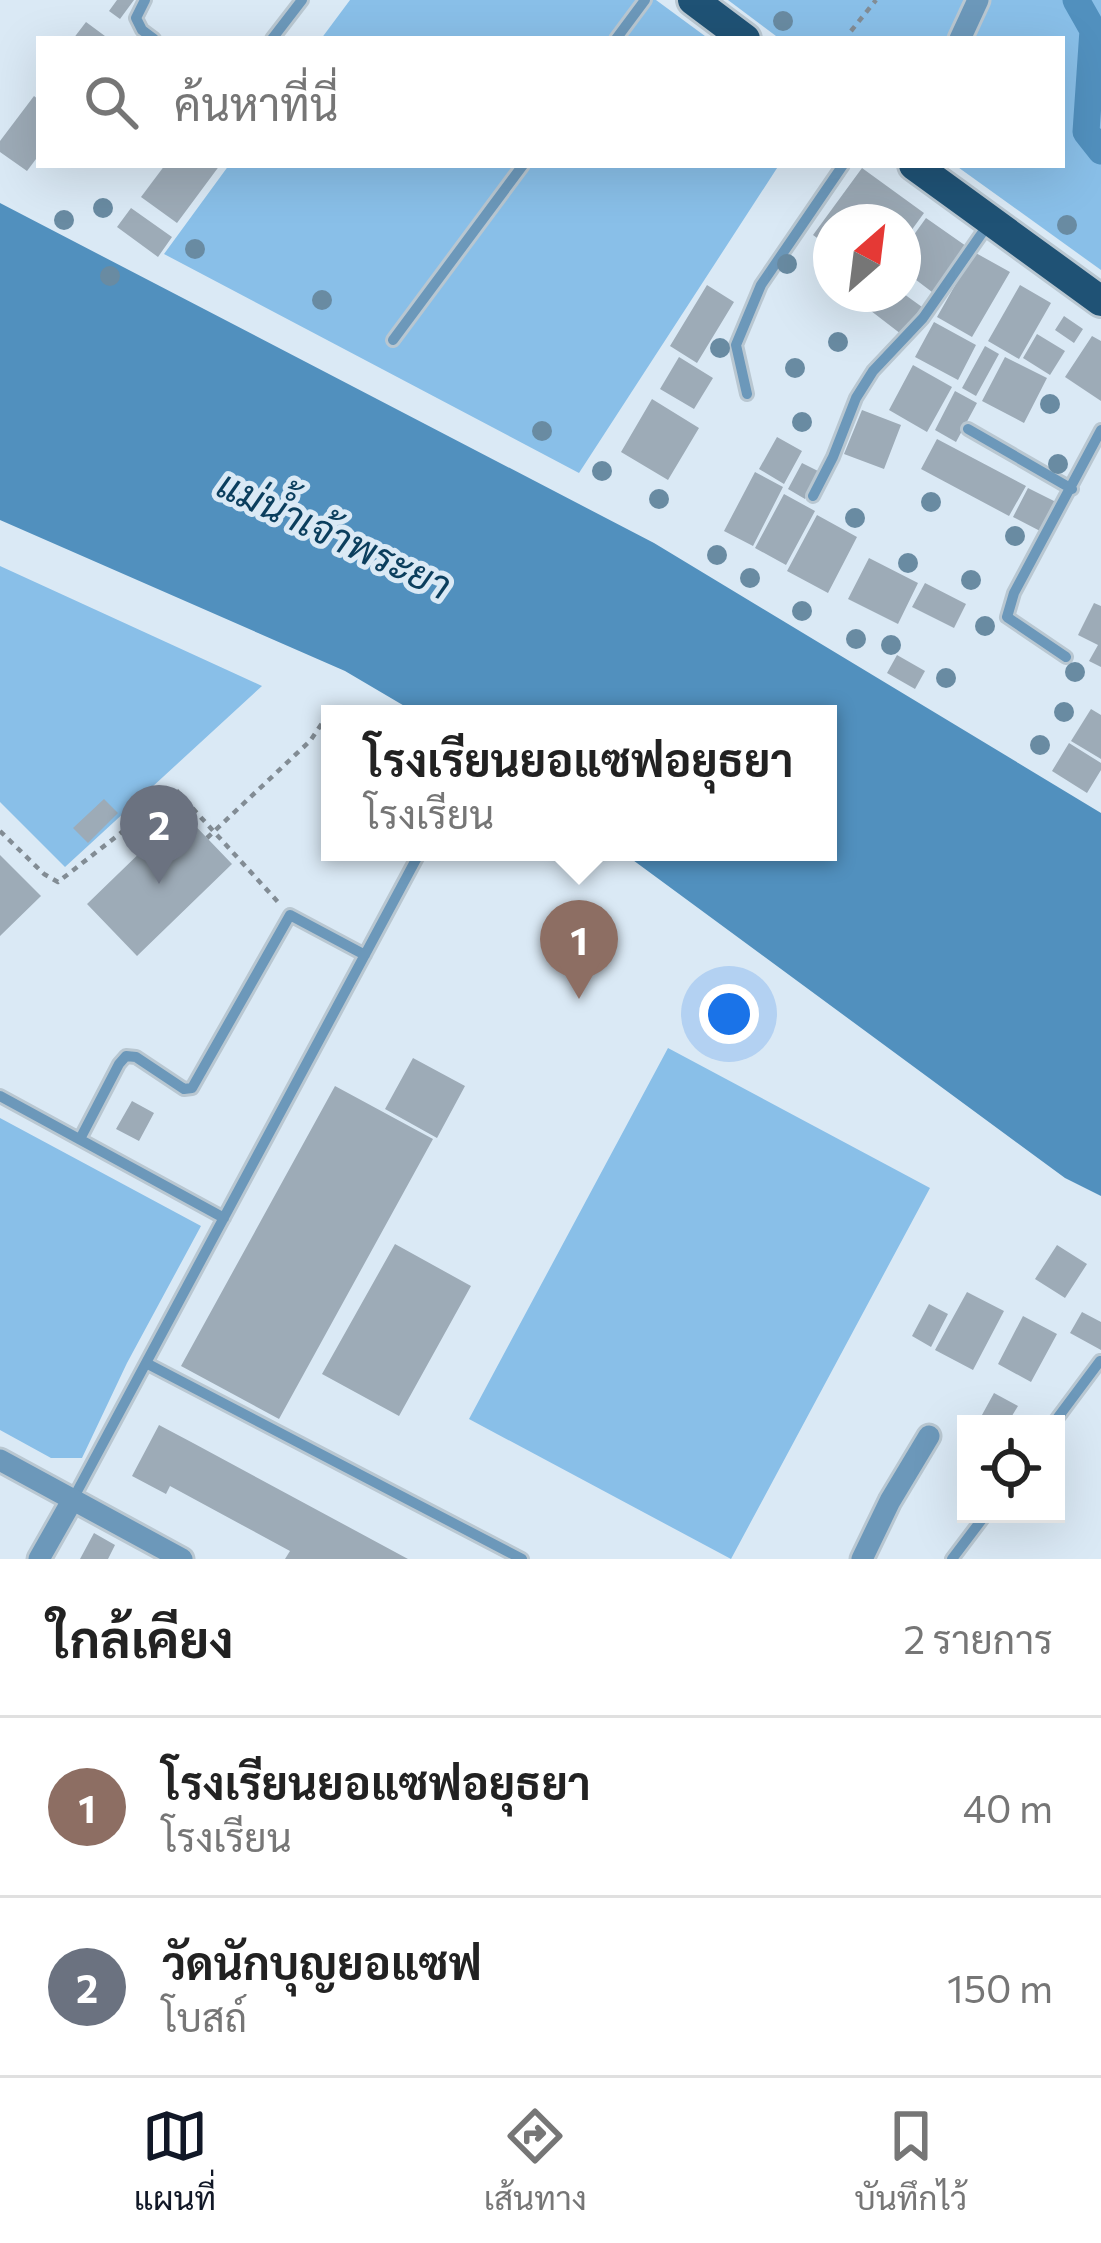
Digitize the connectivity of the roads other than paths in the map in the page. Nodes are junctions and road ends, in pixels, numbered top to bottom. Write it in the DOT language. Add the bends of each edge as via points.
graph roads {
  1 [pos="145,0"];
  2 [pos="302,0"];
  3 [pos="645,0"];
  4 [pos="693,0"];
  5 [pos="978,0"];
  6 [pos="150,36"];
  7 [pos="274,36"];
  8 [pos="618,36"];
  9 [pos="741,36"];
  10 [pos="961,36"];
  11 [pos="521,168"];
  12 [pos="841,168"];
  13 [pos="918,168"];
  14 [pos="990,220"];
  15 [pos="1101,301"];
  16 [pos="393,340"];
  17 [pos="747,394"];
  18 [pos="968,429"];
  19 [pos="1101,430"];
  20 [pos="1072,489"];
  21 [pos="813,496"];
  22 [pos="1066,657"];
  23 [pos="415,861"];
  24 [pos="365,955"];
  25 [pos="0,1096"];
  26 [pos="80,1139"];
  27 [pos="224,1218"];
  28 [pos="1100,1361"];
  29 [pos="146,1363"];
  30 [pos="1060,1415"];
  31 [pos="929,1436"];
  32 [pos="0,1460"];
  33 [pos="73,1499"];
  34 [pos="979,1523"];
  35 [pos="39,1559"];
  36 [pos="182,1559"];
  37 [pos="522,1559"];
  38 [pos="862,1559"];
  39 [pos="952,1559"];
  1 -- 6 [label="lane" via="136,18"];
  2 -- 7 [label="lane"];
  3 -- 8 [label="lane"];
  4 -- 9 [label="main road"];
  5 -- 10 [label="street"];
  11 -- 16 [label="lane"];
  12 -- 17 [label="lane" via="761,285 736,345"];
  13 -- 14 [label="main road"];
  14 -- 15 [label="main road"];
  14 -- 21 [label="lane" via="923,318 873,371"];
  18 -- 20 [label="lane"];
  19 -- 20 [label="lane"];
  20 -- 22 [label="lane" via="1007,617"];
  23 -- 24 [label="lane"];
  24 -- 26 [label="lane" via="290,915 192,1088 126,1056"];
  24 -- 27 [label="lane"];
  25 -- 26 [label="lane"];
  26 -- 27 [label="lane"];
  27 -- 29 [label="lane"];
  28 -- 30 [label="lane"];
  29 -- 33 [label="lane"];
  29 -- 37 [label="lane"];
  31 -- 38 [label="street"];
  32 -- 33 [label="street"];
  33 -- 35 [label="street"];
  33 -- 36 [label="street"];
  34 -- 39 [label="lane"];
}
